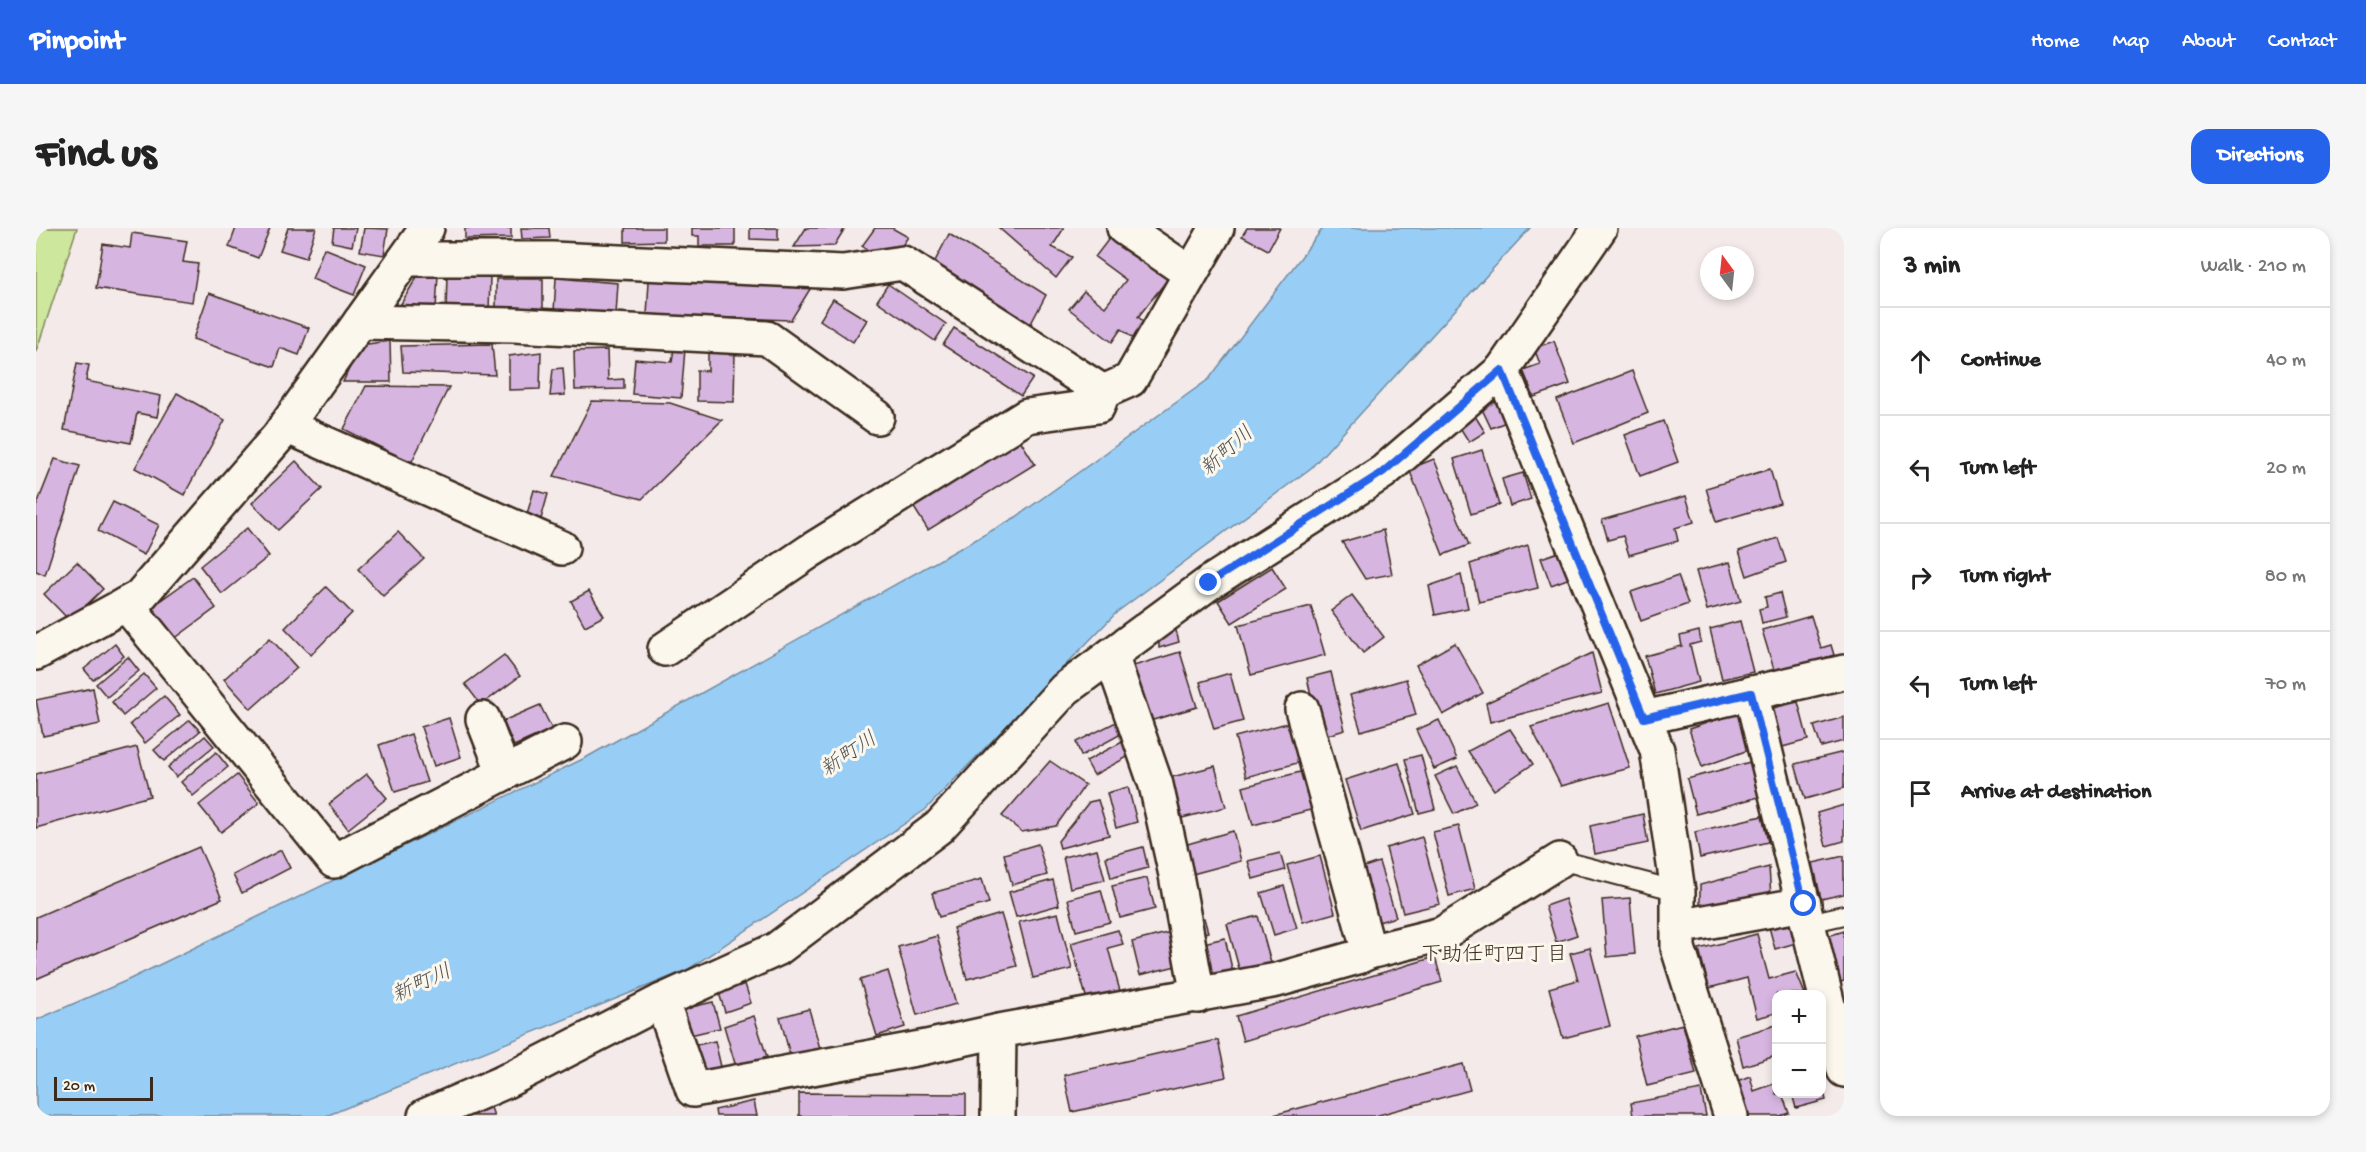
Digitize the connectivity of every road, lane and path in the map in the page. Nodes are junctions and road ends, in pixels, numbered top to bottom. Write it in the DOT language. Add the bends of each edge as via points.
graph roads {
  1 [pos="427,228"];
  2 [pos="1124,228"];
  3 [pos="1217,228"];
  4 [pos="1600,228"];
  5 [pos="406,259"];
  6 [pos="1190,273"];
  7 [pos="360,322"];
  8 [pos="1502,370"];
  9 [pos="1103,392"];
  10 [pos="877,417"];
  11 [pos="286,426"];
  12 [pos="562,548"];
  13 [pos="126,604"];
  14 [pos="665,649"];
  15 [pos="36,653"];
  16 [pos="1111,655"];
  17 [pos="1844,672"];
  18 [pos="1751,693"];
  19 [pos="1302,709"];
  20 [pos="1644,718"];
  21 [pos="483,719"];
  22 [pos="566,742"];
  23 [pos="504,773"];
  24 [pos="1560,860"];
  25 [pos="1678,891"];
  26 [pos="1807,914"];
  27 [pos="1844,915"];
  28 [pos="1678,927"];
  29 [pos="1369,952"];
  30 [pos="1198,996"];
  31 [pos="663,1000"];
  32 [pos="999,1032"];
  33 [pos="1844,1070"];
  34 [pos="425,1116"];
  35 [pos="998,1116"];
  36 [pos="1731,1116"];
  1 -- 5 [label="street"];
  2 -- 6 [label="street"];
  3 -- 6 [label="street"];
  4 -- 8 [label="street"];
  5 -- 7 [label="street"];
  5 -- 9 [label="street" via="552,259 843,272 903,263"];
  6 -- 9 [label="street" via="1130,380"];
  7 -- 10 [label="street" via="513,325 767,338"];
  7 -- 11 [label="street"];
  8 -- 16 [label="street" via="1383,472 1209,583"];
  8 -- 20 [label="street"];
  9 -- 14 [label="street" via="1098,406 1027,416 810,551"];
  11 -- 12 [label="street"];
  11 -- 13 [label="street" via="139,597"];
  13 -- 15 [label="street"];
  13 -- 23 [label="street" via="334,861"];
  16 -- 30 [label="street" via="1156,785"];
  16 -- 31 [label="street" via="1065,689 939,827 777,949"];
  17 -- 18 [label="street"];
  18 -- 20 [label="street"];
  18 -- 26 [label="street"];
  19 -- 29 [label="street"];
  20 -- 25 [label="street" via="1657,750"];
  21 -- 23 [label="street"];
  22 -- 23 [label="street"];
  24 -- 25 [label="lane"];
  24 -- 29 [label="street" via="1442,934"];
  25 -- 28 [label="street"];
  26 -- 27 [label="lane"];
  26 -- 28 [label="street"];
  26 -- 33 [label="street"];
  28 -- 36 [label="street" via="1678,948"];
  29 -- 30 [label="street" via="1277,980"];
  30 -- 32 [label="street"];
  31 -- 32 [label="street" via="693,1090"];
  31 -- 34 [label="street" via="504,1082"];
  32 -- 35 [label="street"];
}
